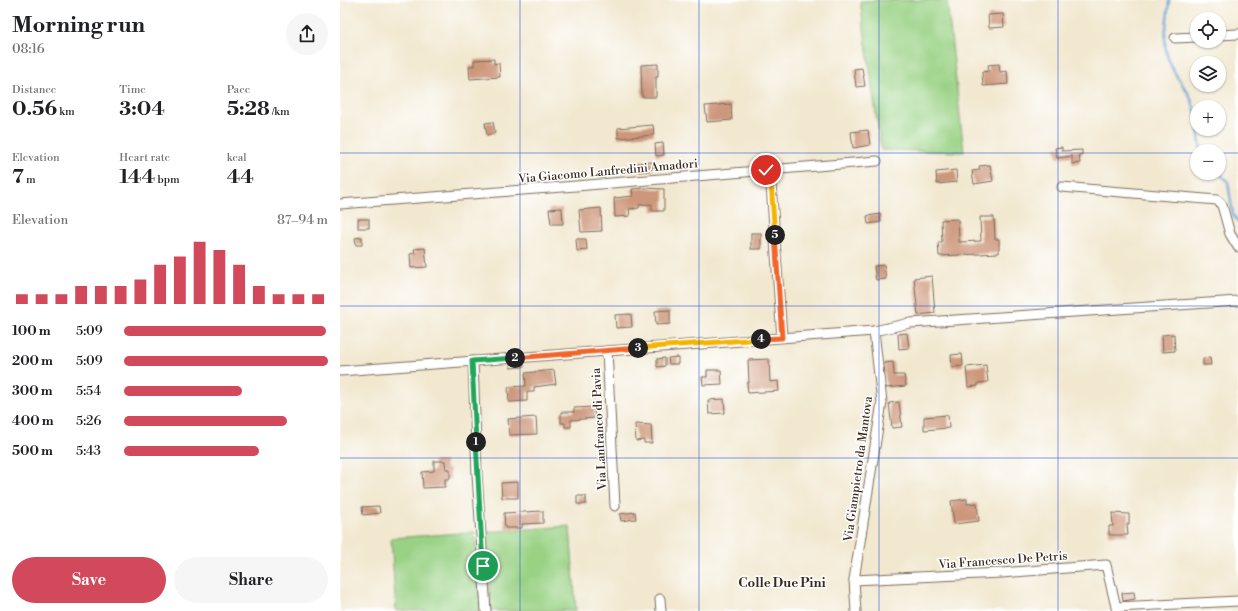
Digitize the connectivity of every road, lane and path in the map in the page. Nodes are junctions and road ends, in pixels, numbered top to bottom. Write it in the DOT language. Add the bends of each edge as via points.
graph roads {
  1 [pos="1238,34"];
  2 [pos="1226,35"];
  3 [pos="1190,37"];
  4 [pos="1175,38"];
  5 [pos="877,161"];
  6 [pos="770,170"];
  7 [pos="1062,187"];
  8 [pos="340,204"];
  9 [pos="1238,246"];
  10 [pos="1238,301"];
  11 [pos="874,331"];
  12 [pos="782,338"];
  13 [pos="607,351"];
  14 [pos="472,361"];
  15 [pos="340,371"];
  16 [pos="615,506"];
  17 [pos="854,580"];
  18 [pos="660,599"];
  19 [pos="1238,601"];
  20 [pos="1116,609"];
  21 [pos="486,611"];
  22 [pos="661,611"];
  23 [pos="856,611"];
  1 -- 2 [label="street"];
  3 -- 4 [label="street"];
  5 -- 6 [label="street, Via Giacomo Lanfredini Amadori"];
  6 -- 8 [label="street, Via Giacomo Lanfredini Amadori"];
  6 -- 12 [label="street"];
  7 -- 9 [label="street" via="1217,200 1222,205 1230,234"];
  10 -- 11 [label="street" via="910,323"];
  11 -- 12 [label="street"];
  11 -- 17 [label="street, Via Giampietro da Mantova" via="882,408"];
  12 -- 13 [label="street"];
  13 -- 14 [label="street"];
  13 -- 16 [label="street, Via Lanfranco di Pavia"];
  14 -- 15 [label="street"];
  14 -- 21 [label="street"];
  17 -- 20 [label="street, Via Francesco De Petris" via="1106,565"];
  17 -- 23 [label="street, Via Giampietro da Mantova"];
  18 -- 22 [label="street"];
  19 -- 20 [label="street"];
}
